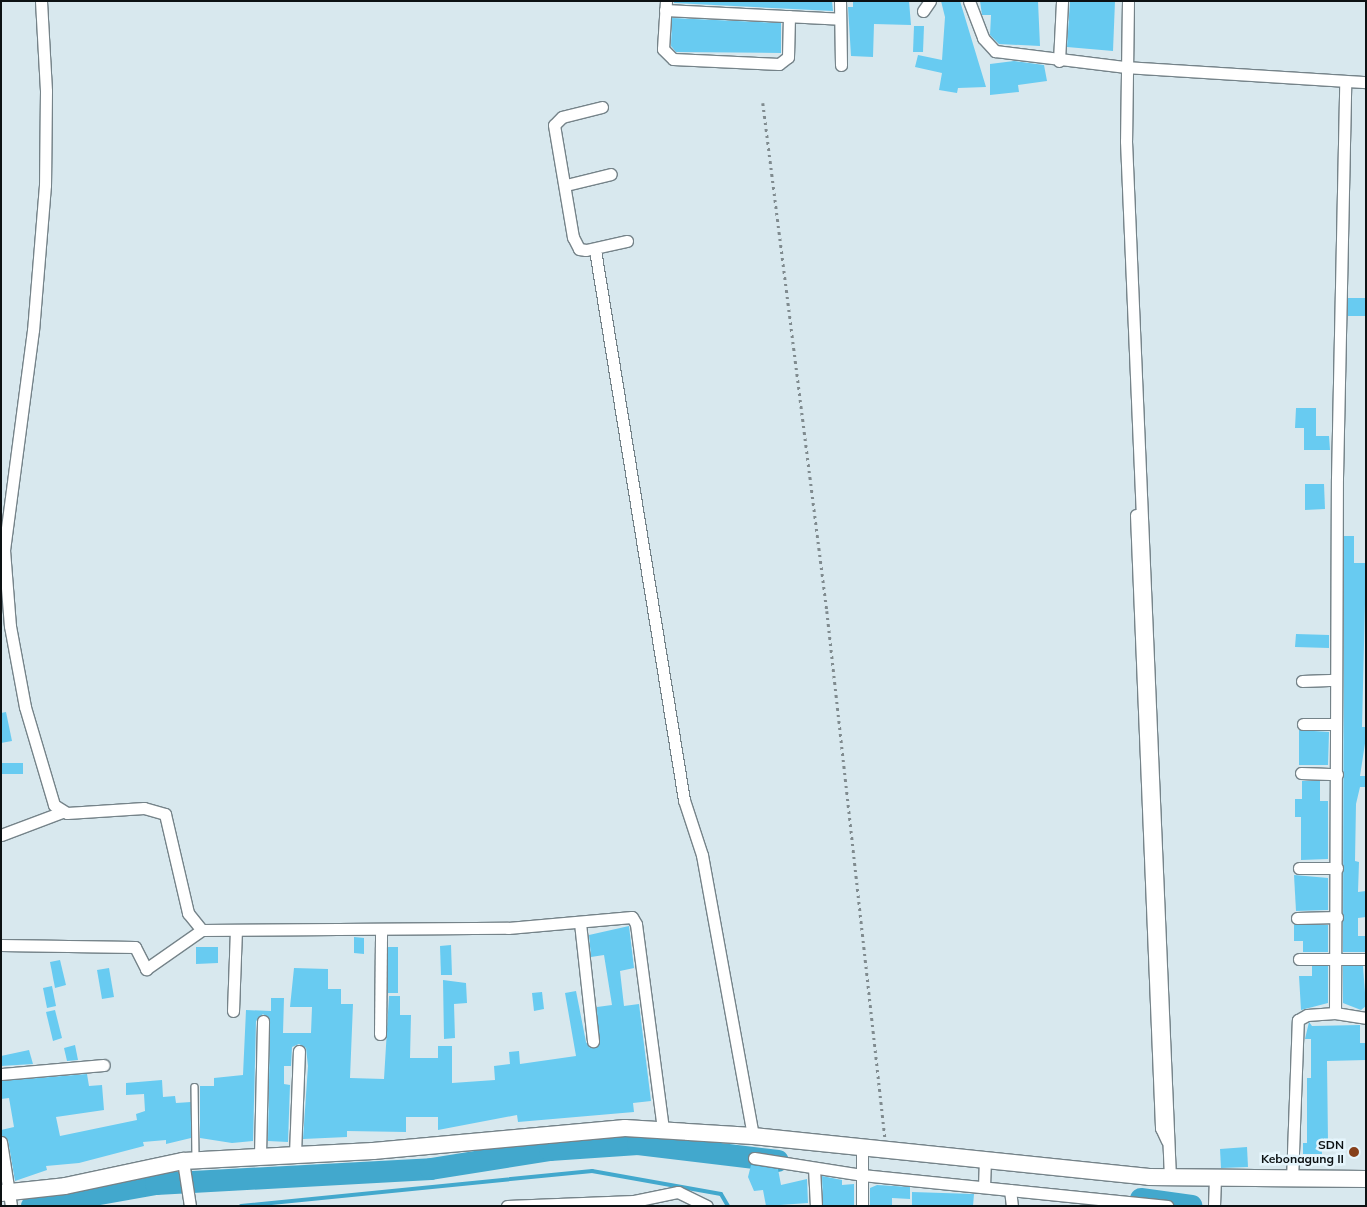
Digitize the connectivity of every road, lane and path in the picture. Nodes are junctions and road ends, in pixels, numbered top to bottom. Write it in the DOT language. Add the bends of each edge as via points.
graph roads {
  1 [pos="41,1"];
  2 [pos="840,1"];
  3 [pos="930,1"];
  4 [pos="969,1"];
  5 [pos="1062,1"];
  6 [pos="1128,1"];
  7 [pos="666,6"];
  8 [pos="923,11"];
  9 [pos="789,16"];
  10 [pos="840,19"];
  11 [pos="1059,61"];
  12 [pos="841,66"];
  13 [pos="1126,67"];
  14 [pos="1345,81"];
  15 [pos="1366,82"];
  16 [pos="763,103"];
  17 [pos="602,107"];
  18 [pos="611,174"];
  19 [pos="566,185"];
  20 [pos="627,242"];
  21 [pos="595,250"];
  22 [pos="1336,680"];
  23 [pos="1302,681"];
  24 [pos="1303,724"];
  25 [pos="1336,724"];
  26 [pos="1302,773"];
  27 [pos="1337,774"];
  28 [pos="62,812"];
  29 [pos="1,835"];
  30 [pos="1299,868"];
  31 [pos="1337,868"];
  32 [pos="1336,917"];
  33 [pos="1297,918"];
  34 [pos="580,922"];
  35 [pos="202,930"];
  36 [pos="236,930"];
  37 [pos="381,930"];
  38 [pos="1,945"];
  39 [pos="1299,959"];
  40 [pos="1336,959"];
  41 [pos="1366,959"];
  42 [pos="233,1010"];
  43 [pos="1335,1014"];
  44 [pos="1366,1018"];
  45 [pos="263,1021"];
  46 [pos="380,1034"];
  47 [pos="593,1041"];
  48 [pos="299,1051"];
  49 [pos="104,1066"];
  50 [pos="1,1074"];
  51 [pos="195,1087"];
  52 [pos="663,1128"];
  53 [pos="753,1136"];
  54 [pos="1,1142"];
  55 [pos="887,1151"];
  56 [pos="862,1152"];
  57 [pos="295,1154"];
  58 [pos="260,1155"];
  59 [pos="754,1158"];
  60 [pos="187,1162"];
  61 [pos="985,1165"];
  62 [pos="814,1168"];
  63 [pos="862,1173"];
  64 [pos="1170,1178"];
  65 [pos="1292,1180"];
  66 [pos="1366,1180"];
  67 [pos="1215,1184"];
  68 [pos="984,1185"];
  69 [pos="1010,1190"];
  70 [pos="8,1199"];
  71 [pos="1132,1203"];
  72 [pos="604,1204"];
  73 [pos="522,1205"];
  74 [pos="190,1206"];
  75 [pos="507,1206"];
  76 [pos="707,1206"];
  77 [pos="816,1206"];
  78 [pos="862,1206"];
  79 [pos="1012,1206"];
  80 [pos="1167,1206"];
  81 [pos="1214,1206"];
  1 -- 28 [label="street" via="46,91 45,185 33,330 4,550 10,626 25,707 54,805"];
  2 -- 10 [label="street"];
  3 -- 8 [label="street"];
  4 -- 11 [label="street" via="983,38 995,51"];
  5 -- 11 [label="street"];
  6 -- 13 [label="street"];
  7 -- 9 [label="street"];
  7 -- 9 [label="street" via="663,50 668,58 783,62 788,57"];
  9 -- 10 [label="street"];
  10 -- 12 [label="street"];
  11 -- 13 [label="street"];
  13 -- 14 [label="street"];
  13 -- 64 [label="street" via="1126,141"];
  14 -- 15 [label="street"];
  14 -- 22 [label="street"];
  16 -- 55 [label="path" via="827,611"];
  17 -- 19 [label="street" via="556,120 554,132"];
  18 -- 19 [label="street"];
  19 -- 21 [label="street" via="575,244 580,249"];
  20 -- 21 [label="street"];
  21 -- 53 [label="street" via="684,800 702,855"];
  22 -- 23 [label="street"];
  22 -- 25 [label="street"];
  24 -- 25 [label="street"];
  25 -- 27 [label="street"];
  26 -- 27 [label="street"];
  27 -- 31 [label="street"];
  28 -- 29 [label="street"];
  28 -- 35 [label="street" via="144,808 165,814 188,913"];
  30 -- 31 [label="street"];
  31 -- 32 [label="street"];
  32 -- 33 [label="street"];
  32 -- 40 [label="street"];
  34 -- 37 [label="street"];
  34 -- 47 [label="street"];
  34 -- 52 [label="street" via="625,917 636,924"];
  35 -- 36 [label="street"];
  35 -- 38 [label="street" via="146,969 136,947"];
  36 -- 37 [label="street"];
  36 -- 42 [label="street"];
  37 -- 46 [label="street"];
  39 -- 40 [label="street"];
  40 -- 41 [label="street"];
  40 -- 43 [label="street"];
  43 -- 44 [label="street"];
  43 -- 65 [label="street" via="1307,1014 1296,1025"];
  45 -- 58 [label="street"];
  48 -- 57 [label="street"];
  49 -- 50 [label="street"];
  51 -- 60 [label="lane"];
  52 -- 53 [label="main road"];
  52 -- 57 [label="main road"];
  53 -- 56 [label="main road"];
  54 -- 70 [label="street"];
  55 -- 56 [label="main road"];
  55 -- 61 [label="main road"];
  56 -- 63 [label="street"];
  57 -- 58 [label="main road"];
  58 -- 60 [label="main road"];
  59 -- 62 [label="street"];
  60 -- 70 [label="main road"];
  60 -- 74 [label="street"];
  61 -- 64 [label="main road"];
  61 -- 68 [label="street"];
  62 -- 63 [label="street"];
  62 -- 77 [label="street"];
  63 -- 68 [label="street"];
  63 -- 78 [label="street"];
  64 -- 67 [label="main road"];
  65 -- 66 [label="main road"];
  65 -- 67 [label="main road"];
  67 -- 81 [label="street"];
  68 -- 69 [label="street"];
  69 -- 71 [label="street"];
  69 -- 79 [label="street"];
  71 -- 80 [label="street"];
  72 -- 73 [label="street"];
  72 -- 76 [label="street" via="678,1192"];
  73 -- 75 [label="street"];
}
